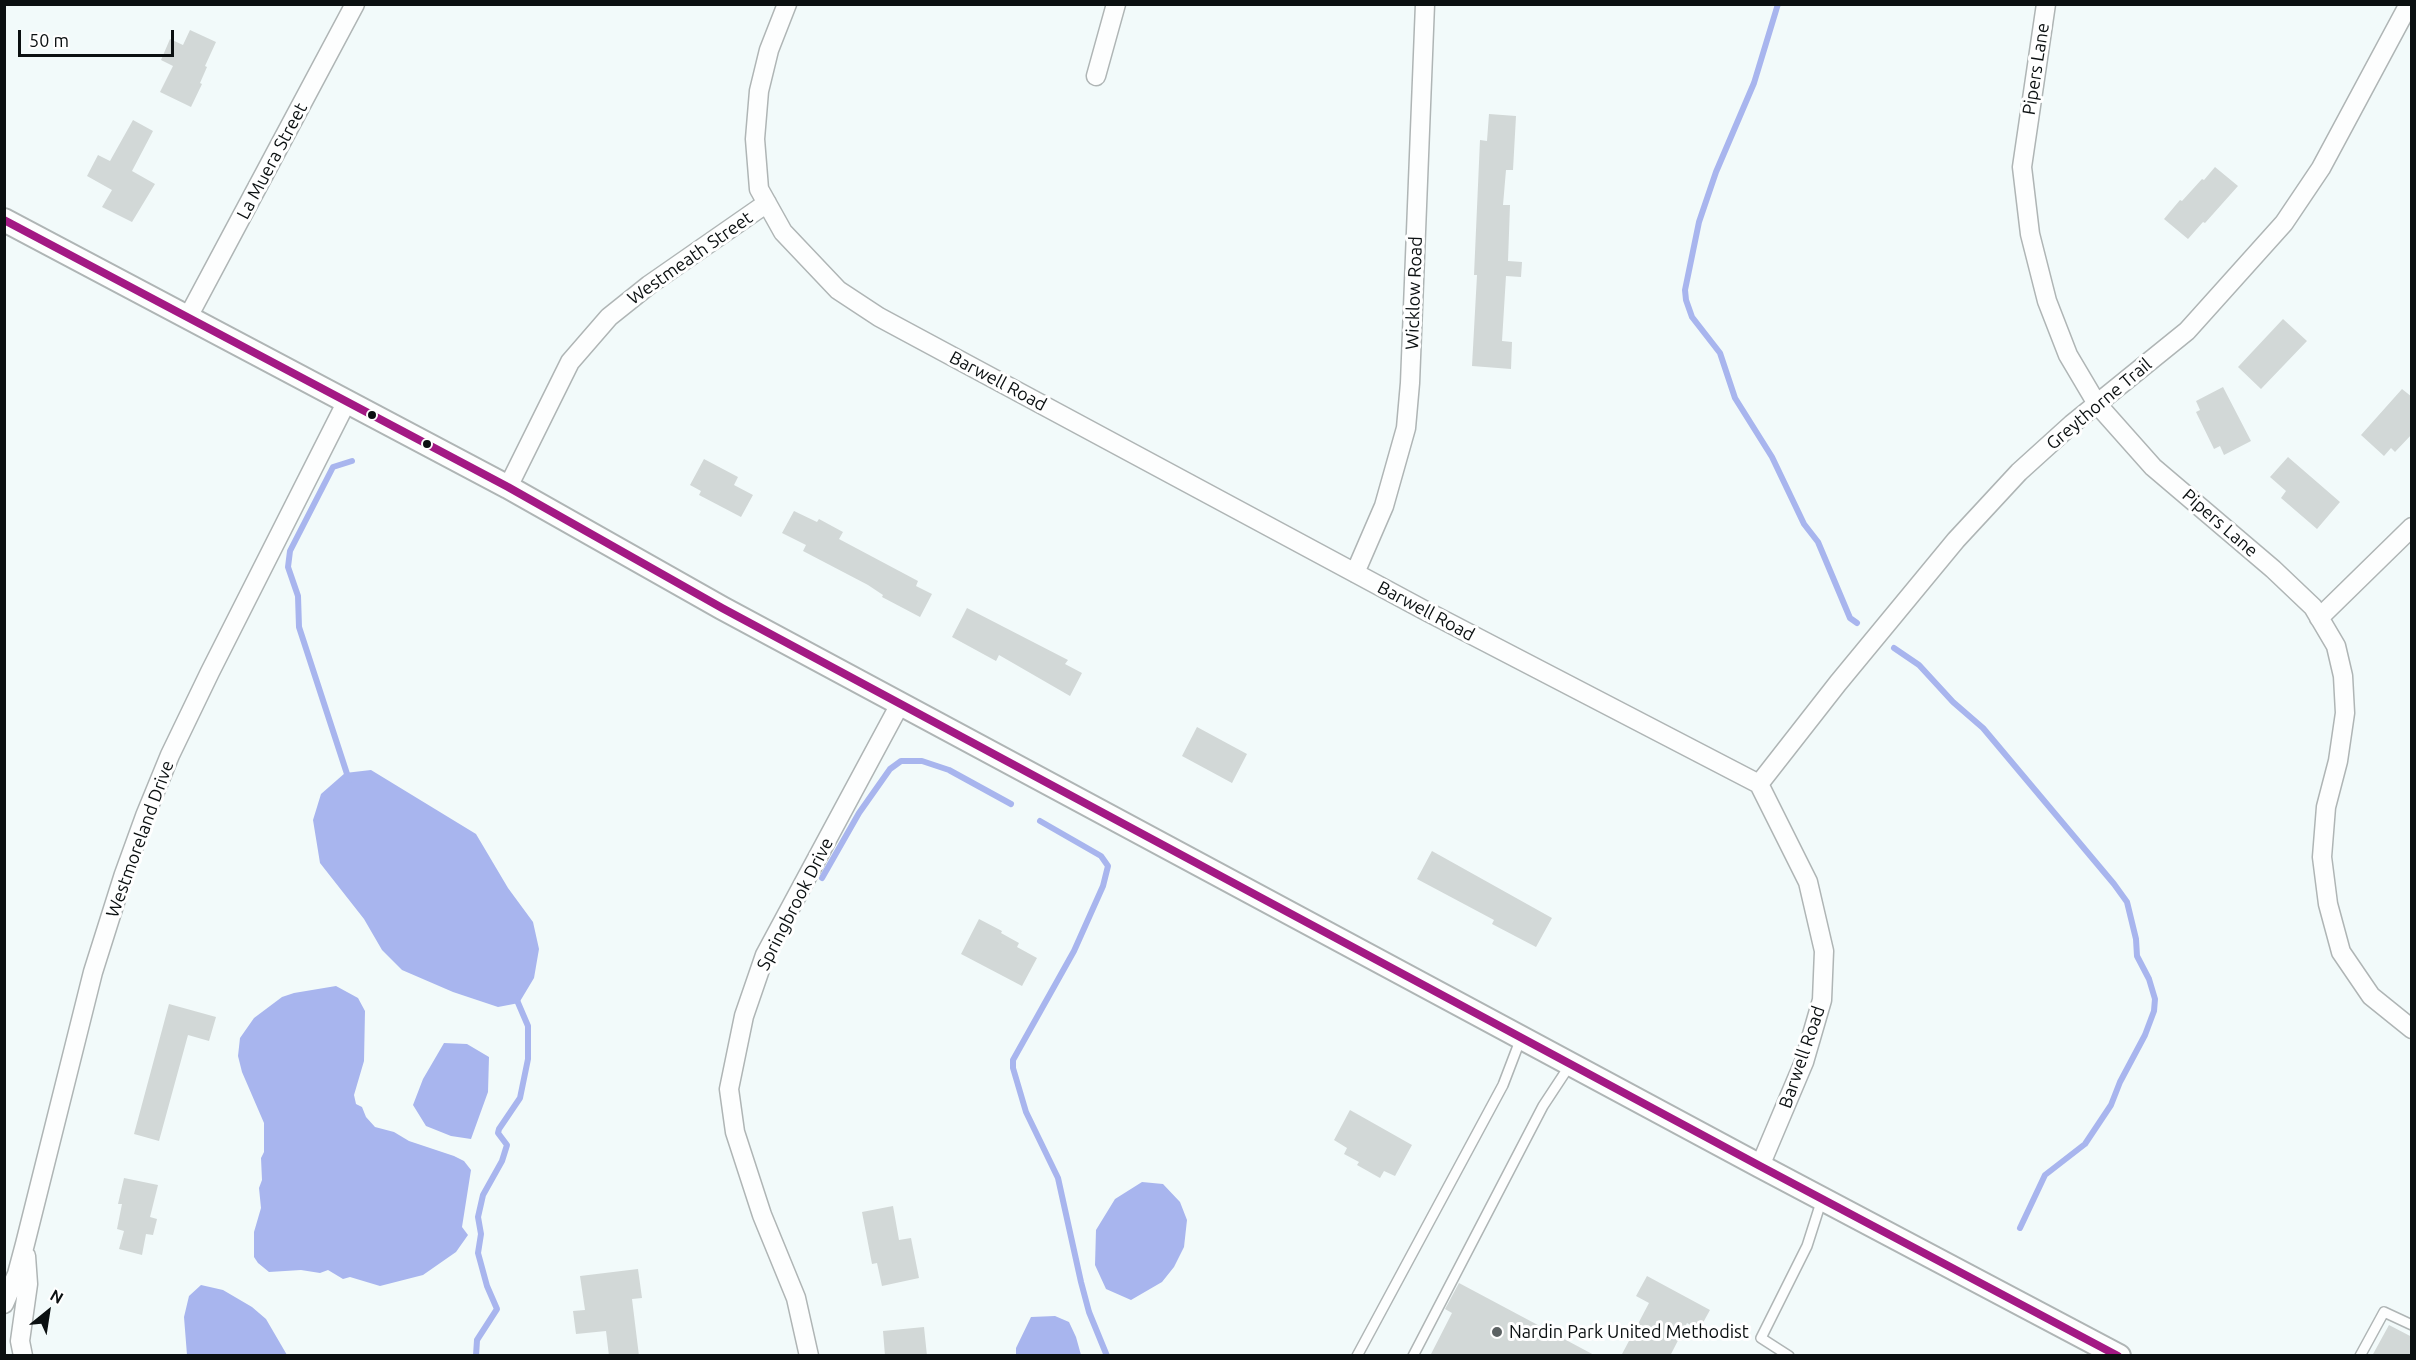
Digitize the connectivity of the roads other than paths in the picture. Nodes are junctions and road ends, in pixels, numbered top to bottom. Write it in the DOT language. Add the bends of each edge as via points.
graph roads {
  1 [pos="355,4"];
  2 [pos="788,4"];
  3 [pos="1116,4"];
  4 [pos="1425,4"];
  5 [pos="2046,4"];
  6 [pos="2409,4"];
  7 [pos="1095,76"];
  8 [pos="767,203"];
  9 [pos="4,220"];
  10 [pos="188,317"];
  11 [pos="347,401"];
  12 [pos="2097,404"];
  13 [pos="508,487"];
  14 [pos="2412,527"];
  15 [pos="1355,573"];
  16 [pos="2319,618"];
  17 [pos="900,704"];
  18 [pos="1759,784"];
  19 [pos="2412,1029"];
  20 [pos="1521,1038"];
  21 [pos="1570,1064"];
  22 [pos="1760,1166"];
  23 [pos="1822,1199"];
  24 [pos="25,1244"];
  25 [pos="4,1304"];
  26 [pos="2412,1325"];
  27 [pos="23,1356"];
  28 [pos="809,1356"];
  29 [pos="1356,1356"];
  30 [pos="1413,1356"];
  31 [pos="1789,1356"];
  32 [pos="2119,1356"];
  33 [pos="2360,1356"];
  1 -- 10 [label="street, La Muera Street"];
  2 -- 8 [label="street, Westmeath Street" via="769,50 759,91 755,139 759,189"];
  3 -- 7 [label="street"];
  4 -- 15 [label="street, Wicklow Road" via="1406,428 1384,506"];
  5 -- 12 [label="street, Pipers Lane" via="2022,167 2030,234 2047,301 2068,355"];
  6 -- 12 [label="street, Greythorne Trail" via="2321,168 2284,223 2187,331"];
  8 -- 13 [label="street, Westmeath Street" via="609,317 570,362"];
  8 -- 15 [label="street, Barwell Road" via="783,232 810,262 838,290 879,317"];
  9 -- 10 [label="street"];
  10 -- 11 [label="street"];
  11 -- 13 [label="street"];
  11 -- 24 [label="street, Westmoreland Drive" via="210,672 146,816 93,972"];
  12 -- 16 [label="street, Pipers Lane" via="2153,467 2273,569 2313,607"];
  12 -- 18 [label="street, Greythorne Trail" via="2019,472 1956,540"];
  13 -- 17 [label="street"];
  14 -- 16 [label="street"];
  15 -- 18 [label="street, Barwell Road"];
  16 -- 19 [label="street, Pipers Lane" via="2336,646 2345,713 2326,807 2322,857 2328,904 2341,952 2370,996"];
  17 -- 20 [label="street"];
  17 -- 28 [label="street, Springbrook Drive" via="765,955 744,1016 729,1089 735,1132 762,1215 796,1298"];
  18 -- 22 [label="street, Barwell Road" via="1808,882 1824,951 1822,1000 1807,1052"];
  20 -- 21 [label="street"];
  20 -- 29 [label="lane" via="1503,1085"];
  21 -- 22 [label="street"];
  21 -- 30 [label="lane" via="1543,1106"];
  22 -- 23 [label="street"];
  23 -- 31 [label="lane" via="1807,1246 1761,1338"];
  23 -- 32 [label="street"];
  24 -- 25 [label="street, Westmoreland Drive"];
  24 -- 27 [label="street" via="28,1284 20,1341"];
  26 -- 33 [label="lane" via="2384,1312"];
}
